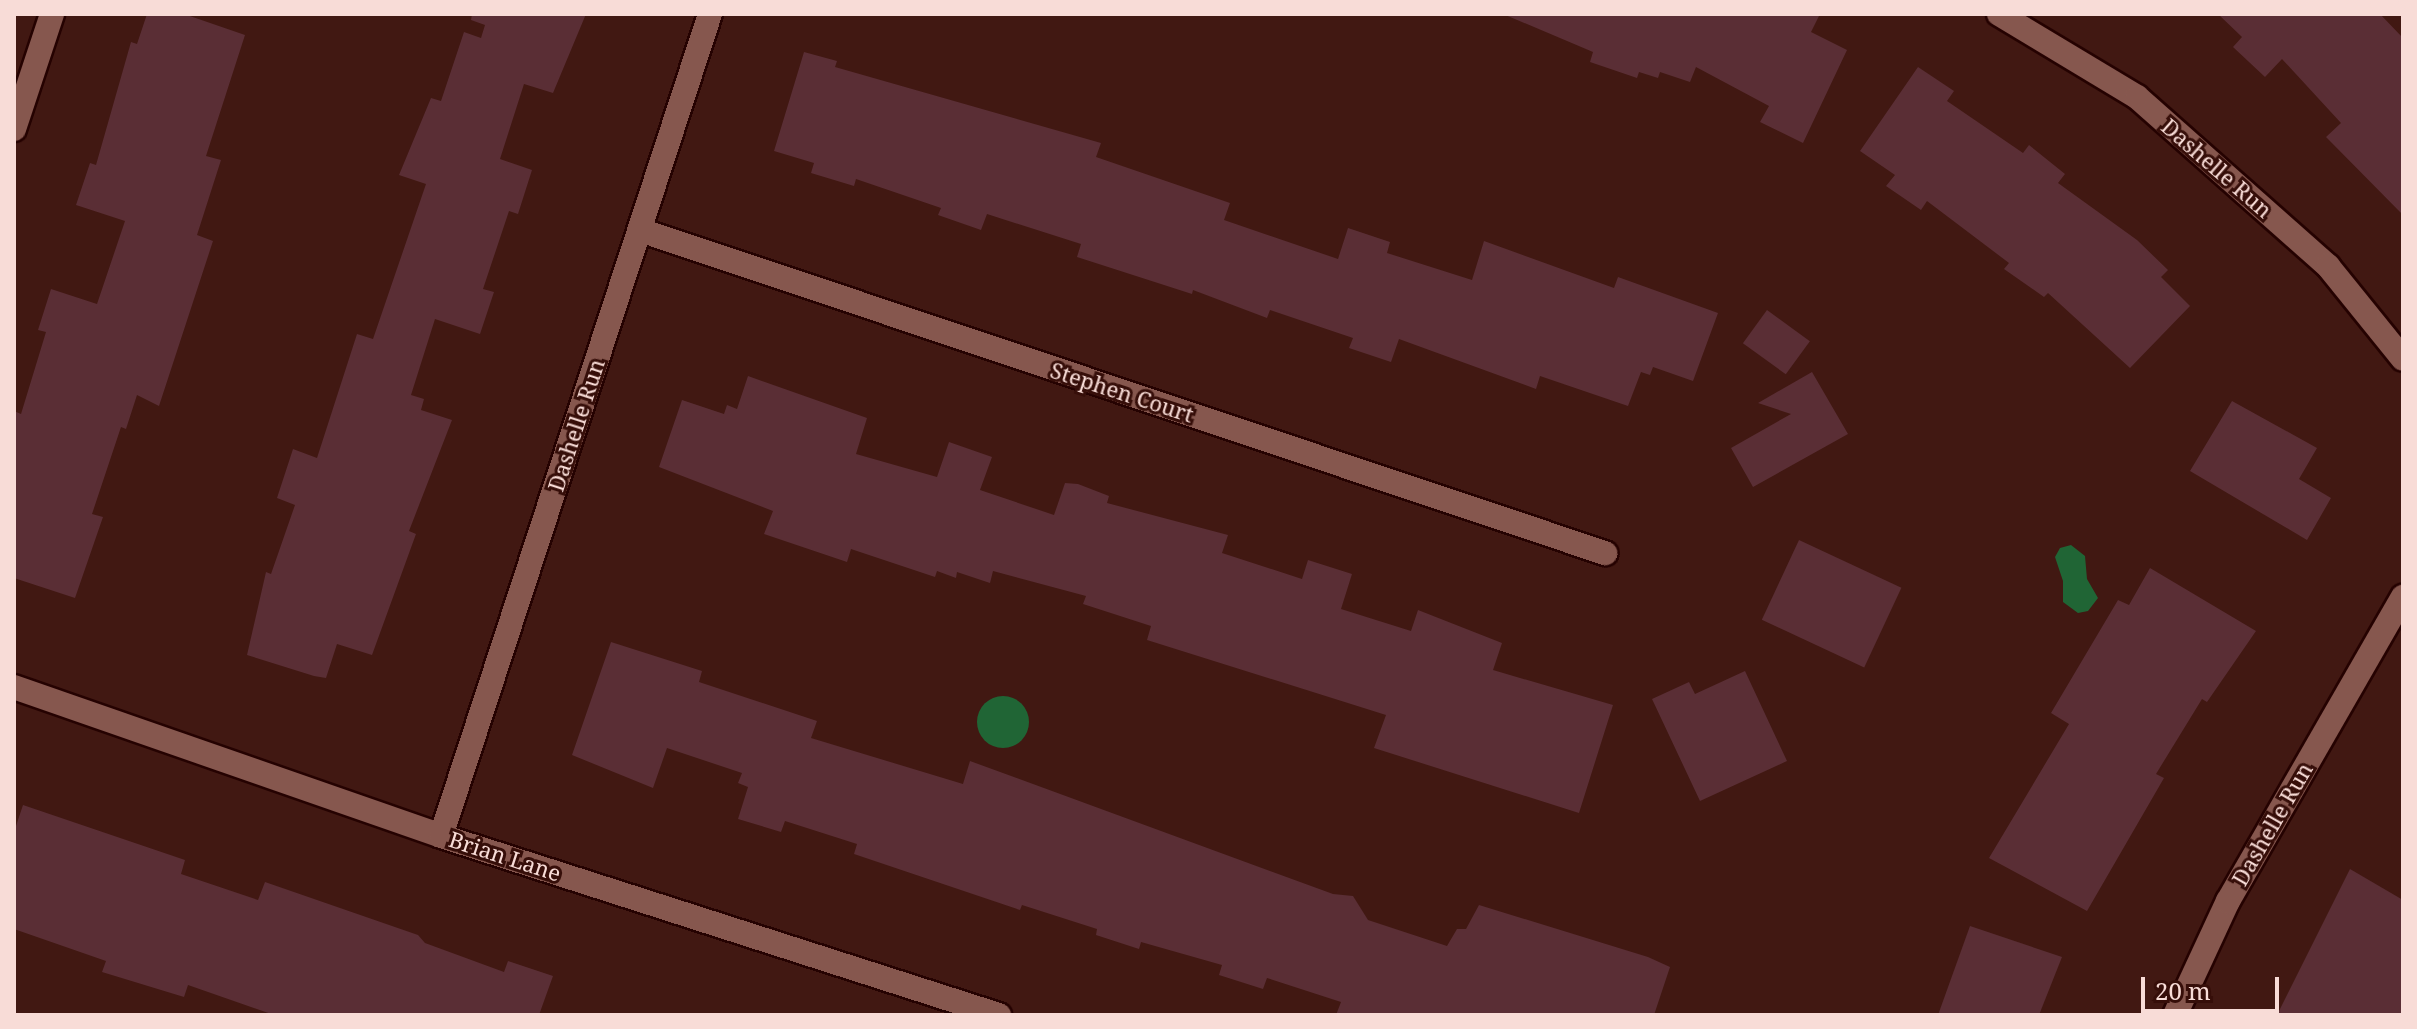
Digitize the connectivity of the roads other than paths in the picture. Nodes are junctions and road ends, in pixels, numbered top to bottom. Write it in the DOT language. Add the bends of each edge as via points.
graph roads {
  1 [pos="52,14"];
  2 [pos="710,14"];
  3 [pos="1999,14"];
  4 [pos="14,129"];
  5 [pos="640,230"];
  6 [pos="2403,359"];
  7 [pos="1605,553"];
  8 [pos="2403,597"];
  9 [pos="14,687"];
  10 [pos="441,836"];
  11 [pos="999,1015"];
  12 [pos="2175,1015"];
  1 -- 4 [label="street"];
  2 -- 5 [label="street, Dashelle Run"];
  3 -- 6 [label="street, Dashelle Run" via="2137,97 2328,266"];
  5 -- 7 [label="street, Stephen Court"];
  5 -- 10 [label="street, Dashelle Run"];
  8 -- 12 [label="street, Dashelle Run" via="2228,901"];
  9 -- 10 [label="street, Brian Lane"];
  10 -- 11 [label="street, Brian Lane"];
}
